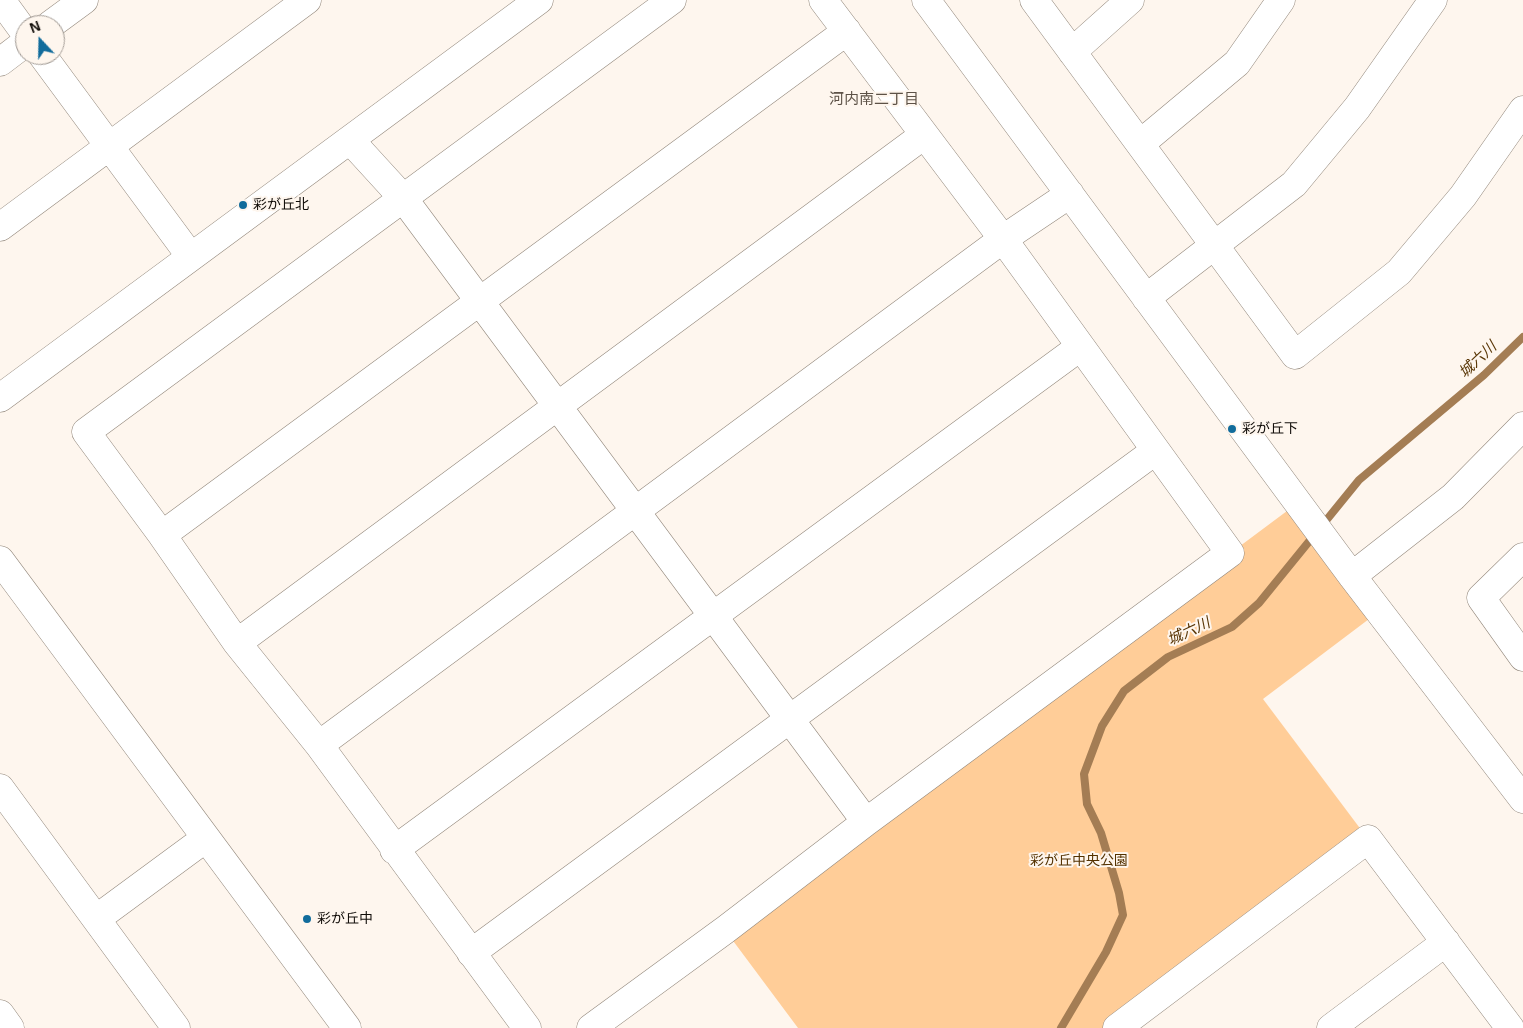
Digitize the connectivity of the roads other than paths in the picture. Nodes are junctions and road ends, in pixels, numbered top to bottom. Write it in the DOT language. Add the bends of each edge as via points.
graph roads {
  1 [pos="1,0"];
  2 [pos="84,0"];
  3 [pos="307,0"];
  4 [pos="539,0"];
  5 [pos="672,0"];
  6 [pos="823,0"];
  7 [pos="926,0"];
  8 [pos="1034,0"];
  9 [pos="1130,0"];
  10 [pos="1281,0"];
  11 [pos="1433,0"];
  12 [pos="64,15"];
  13 [pos="15,19"];
  14 [pos="847,31"];
  15 [pos="15,51"];
  16 [pos="1072,52"];
  17 [pos="0,62"];
  18 [pos="49,65"];
  19 [pos="1523,110"];
  20 [pos="924,135"];
  21 [pos="350,140"];
  22 [pos="1140,144"];
  23 [pos="109,146"];
  24 [pos="1070,194"];
  25 [pos="403,198"];
  26 [pos="0,227"];
  27 [pos="1003,239"];
  28 [pos="1214,245"];
  29 [pos="191,257"];
  30 [pos="1146,298"];
  31 [pos="479,303"];
  32 [pos="1080,347"];
  33 [pos="0,398"];
  34 [pos="556,407"];
  35 [pos="1523,426"];
  36 [pos="1155,451"];
  37 [pos="634,512"];
  38 [pos="162,535"];
  39 [pos="1523,557"];
  40 [pos="0,560"];
  41 [pos="1352,576"];
  42 [pos="714,617"];
  43 [pos="237,643"];
  44 [pos="1523,657"];
  45 [pos="789,721"];
  46 [pos="319,745"];
  47 [pos="0,788"];
  48 [pos="1523,799"];
  49 [pos="866,822"];
  50 [pos="206,838"];
  51 [pos="394,850"];
  52 [pos="96,919"];
  53 [pos="1446,942"];
  54 [pos="471,953"];
  55 [pos="0,1014"];
  56 [pos="10,1028"];
  57 [pos="176,1028"];
  58 [pos="347,1028"];
  59 [pos="527,1028"];
  60 [pos="591,1028"];
  61 [pos="1117,1028"];
  62 [pos="1331,1028"];
  63 [pos="1510,1028"];
  1 -- 13 [label="street"];
  2 -- 12 [label="street"];
  3 -- 23 [label="street"];
  4 -- 21 [label="street"];
  5 -- 25 [label="street"];
  6 -- 14 [label="street"];
  7 -- 24 [label="street"];
  8 -- 16 [label="street"];
  9 -- 16 [label="street"];
  10 -- 22 [label="street" via="1237,63"];
  11 -- 28 [label="street" via="1356,108 1294,184"];
  14 -- 20 [label="street"];
  14 -- 31 [label="street"];
  15 -- 17 [label="street"];
  16 -- 22 [label="street"];
  18 -- 23 [label="street"];
  19 -- 28 [label="street" via="1463,196 1399,272 1295,355"];
  20 -- 27 [label="street"];
  20 -- 34 [label="street"];
  21 -- 25 [label="street"];
  21 -- 29 [label="street"];
  22 -- 28 [label="street"];
  23 -- 26 [label="street"];
  23 -- 29 [label="street"];
  24 -- 27 [label="street"];
  24 -- 30 [label="street"];
  25 -- 31 [label="street"];
  25 -- 38 [label="street" via="86,432"];
  27 -- 32 [label="street"];
  27 -- 37 [label="street"];
  28 -- 30 [label="street"];
  29 -- 33 [label="street"];
  30 -- 41 [label="street"];
  31 -- 34 [label="street"];
  31 -- 38 [label="street"];
  32 -- 36 [label="street"];
  32 -- 42 [label="street"];
  34 -- 37 [label="street"];
  34 -- 43 [label="street"];
  35 -- 41 [label="street" via="1453,497"];
  36 -- 45 [label="street"];
  36 -- 49 [label="street" via="1230,553"];
  37 -- 42 [label="street"];
  37 -- 46 [label="street"];
  38 -- 43 [label="street"];
  39 -- 44 [label="street" via="1481,598"];
  40 -- 50 [label="street"];
  41 -- 48 [label="street"];
  42 -- 45 [label="street"];
  42 -- 51 [label="street"];
  43 -- 46 [label="street"];
  45 -- 49 [label="street"];
  45 -- 54 [label="street"];
  46 -- 51 [label="street"];
  47 -- 52 [label="street"];
  49 -- 60 [label="street"];
  50 -- 52 [label="street"];
  50 -- 58 [label="street"];
  51 -- 54 [label="street"];
  52 -- 57 [label="street"];
  53 -- 61 [label="street" via="1368,839"];
  53 -- 62 [label="street"];
  53 -- 63 [label="street"];
  54 -- 59 [label="street"];
  55 -- 56 [label="street"];
}
